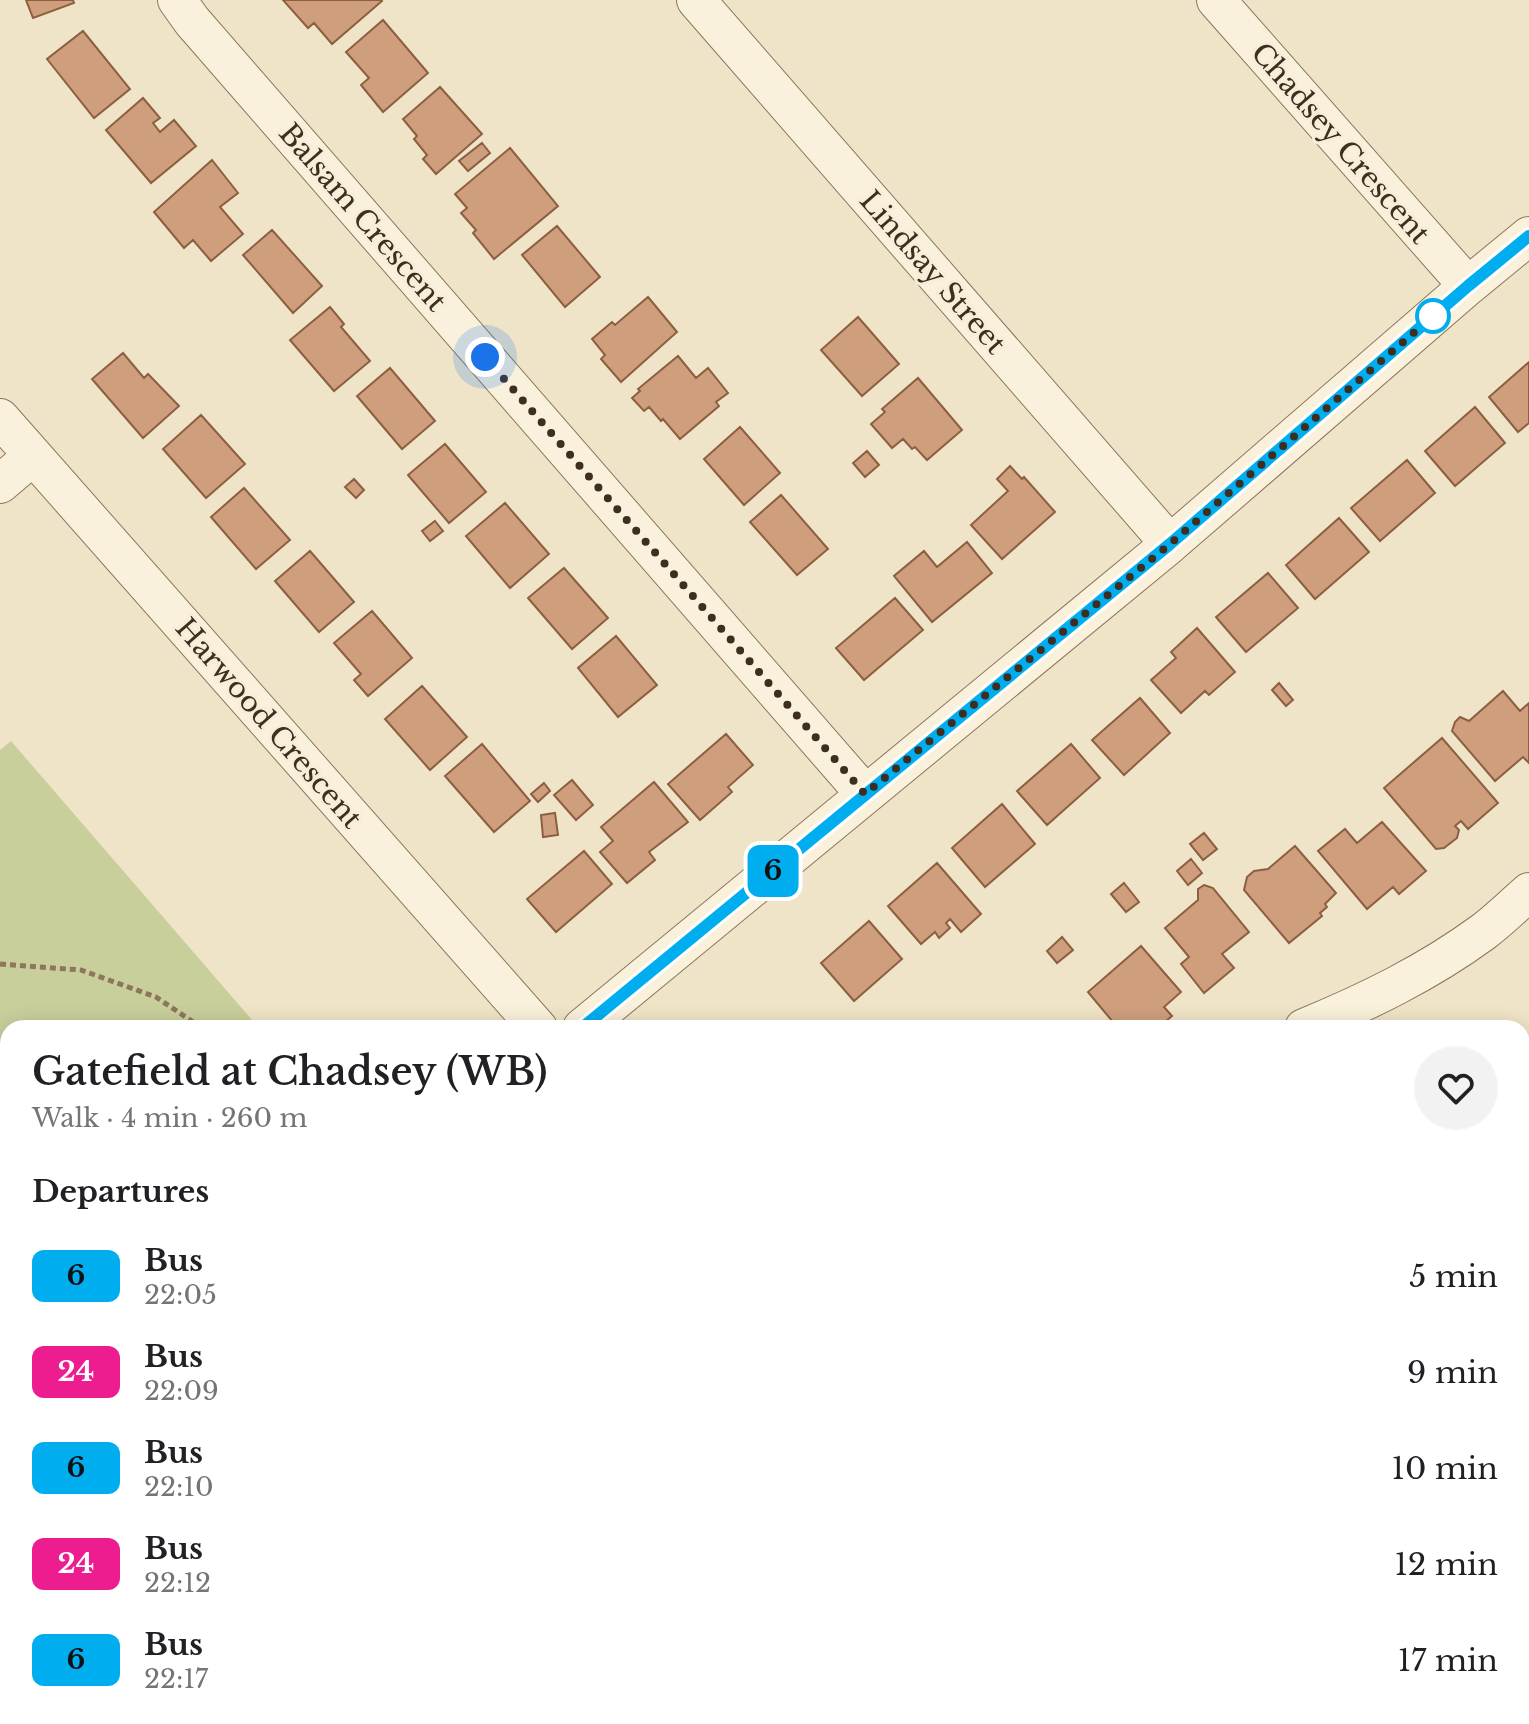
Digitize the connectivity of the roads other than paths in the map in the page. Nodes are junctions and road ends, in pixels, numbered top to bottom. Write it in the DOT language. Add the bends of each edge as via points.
graph roads {
  1 [pos="177,0"];
  2 [pos="696,0"];
  3 [pos="1216,0"];
  4 [pos="1529,236"];
  5 [pos="1468,286"];
  6 [pos="0,418"];
  7 [pos="33,456"];
  8 [pos="0,484"];
  9 [pos="1170,544"];
  10 [pos="865,794"];
  11 [pos="1529,892"];
  12 [pos="531,1020"];
  13 [pos="592,1020"];
  14 [pos="1323,1020"];
  1 -- 10 [label="street, Balsam Crescent"];
  2 -- 9 [label="street, Lindsay Street"];
  3 -- 5 [label="street, Chadsey Crescent"];
  4 -- 5 [label="street"];
  5 -- 9 [label="street"];
  6 -- 7 [label="street, Harwood Crescent"];
  7 -- 8 [label="street"];
  7 -- 12 [label="street, Harwood Crescent"];
  9 -- 10 [label="street"];
  10 -- 13 [label="street"];
  11 -- 14 [label="street" via="1485,931 1434,965"];
}
